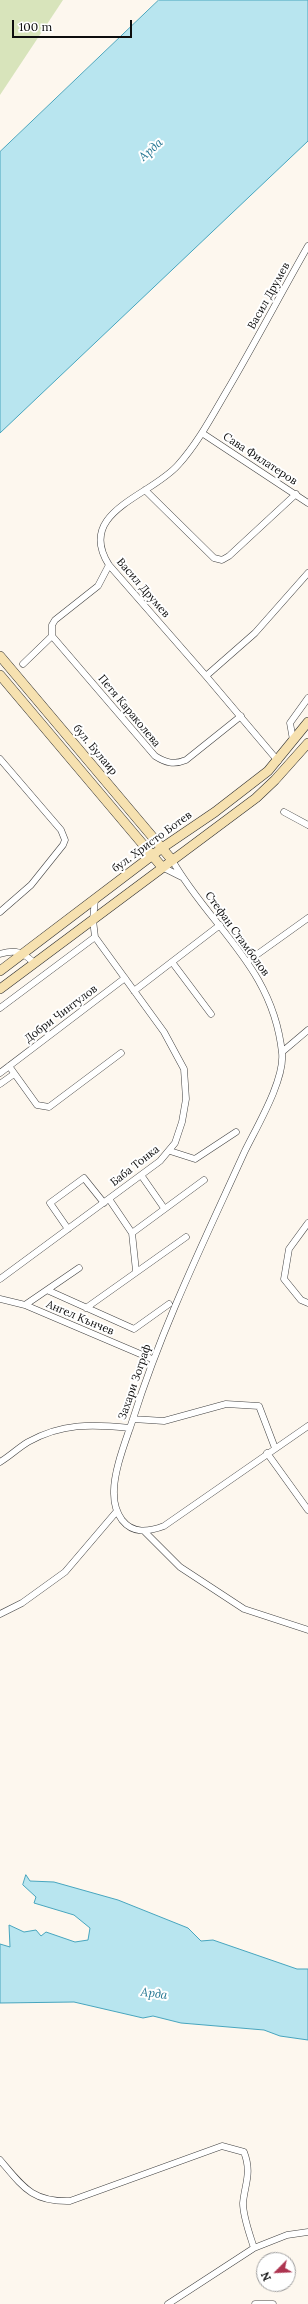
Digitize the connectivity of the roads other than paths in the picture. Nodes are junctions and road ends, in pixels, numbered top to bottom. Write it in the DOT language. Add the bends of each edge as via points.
graph roads {
  1 [pos="308,246"];
  2 [pos="202,433"];
  3 [pos="145,490"];
  4 [pos="296,494"];
  5 [pos="308,503"];
  6 [pos="108,565"];
  7 [pos="308,573"];
  8 [pos="52,636"];
  9 [pos="0,656"];
  10 [pos="23,664"];
  11 [pos="0,675"];
  12 [pos="206,676"];
  13 [pos="308,698"];
  14 [pos="241,716"];
  15 [pos="308,722"];
  16 [pos="293,740"];
  17 [pos="307,745"];
  18 [pos="0,759"];
  19 [pos="278,761"];
  20 [pos="284,812"];
  21 [pos="308,825"];
  22 [pos="162,848"];
  23 [pos="153,855"];
  24 [pos="172,860"];
  25 [pos="162,867"];
  26 [pos="182,877"];
  27 [pos="95,899"];
  28 [pos="0,912"];
  29 [pos="308,918"];
  30 [pos="93,920"];
  31 [pos="220,925"];
  32 [pos="95,937"];
  33 [pos="0,954"];
  34 [pos="24,954"];
  35 [pos="248,961"];
  36 [pos="172,962"];
  37 [pos="34,963"];
  38 [pos="0,971"];
  39 [pos="125,978"];
  40 [pos="0,989"];
  41 [pos="134,991"];
  42 [pos="0,1008"];
  43 [pos="211,1014"];
  44 [pos="308,1030"];
  45 [pos="282,1052"];
  46 [pos="121,1053"];
  47 [pos="9,1066"];
  48 [pos="0,1073"];
  49 [pos="14,1074"];
  50 [pos="0,1084"];
  51 [pos="236,1132"];
  52 [pos="170,1151"];
  53 [pos="141,1175"];
  54 [pos="204,1180"];
  55 [pos="107,1201"];
  56 [pos="164,1208"];
  57 [pos="308,1223"];
  58 [pos="68,1229"];
  59 [pos="132,1233"];
  60 [pos="186,1237"];
  61 [pos="79,1268"];
  62 [pos="136,1271"];
  63 [pos="0,1279"];
  64 [pos="47,1290"];
  65 [pos="0,1299"];
  66 [pos="308,1303"];
  67 [pos="169,1304"];
  68 [pos="25,1305"];
  69 [pos="86,1308"];
  70 [pos="152,1359"];
  71 [pos="133,1419"];
  72 [pos="308,1424"];
  73 [pos="130,1428"];
  74 [pos="275,1448"];
  75 [pos="267,1453"];
  76 [pos="0,1462"];
  77 [pos="308,1510"];
  78 [pos="117,1511"];
  79 [pos="145,1532"];
  80 [pos="0,1614"];
  81 [pos="308,1630"];
  82 [pos="0,2160"];
  83 [pos="308,2232"];
  84 [pos="254,2248"];
  85 [pos="168,2304"];
  86 [pos="254,2304"];
  87 [pos="273,2304"];
  1 -- 2 [label="street, Васил Друмев"];
  2 -- 3 [label="street, Васил Друмев" via="179,464"];
  2 -- 4 [label="street, Сава Филатеров"];
  3 -- 4 [label="street" via="214,558 222,560"];
  3 -- 6 [label="street, Васил Друмев" via="116,509 103,526 100,546"];
  4 -- 5 [label="street, Сава Филатеров"];
  6 -- 8 [label="street" via="98,586 55,620 52,625"];
  6 -- 12 [label="street, Васил Друмев"];
  7 -- 12 [label="street" via="255,633"];
  8 -- 10 [label="street"];
  8 -- 14 [label="street, Петя Караколева" via="155,756 168,763 178,764 186,760"];
  9 -- 22 [label="main road, бул. Булаир"];
  11 -- 23 [label="main road"];
  12 -- 14 [label="street, Васил Друмев"];
  13 -- 16 [label="street" via="290,722"];
  14 -- 19 [label="street, Васил Друмев"];
  15 -- 16 [label="main road, бул. Христо Ботев"];
  16 -- 19 [label="main road, бул. Христо Ботев"];
  17 -- 24 [label="main road" via="256,798"];
  18 -- 28 [label="street" via="61,830 65,840 31,886"];
  19 -- 22 [label="main road, бул. Христо Ботев" via="215,812"];
  20 -- 21 [label="street"];
  22 -- 23 [label="main road, бул. Христо Ботев"];
  22 -- 24 [label="main road, бул. Булаир"];
  23 -- 25 [label="main road"];
  23 -- 27 [label="main road, бул. Христо Ботев"];
  24 -- 25 [label="main road"];
  24 -- 26 [label="street, Стефан Стамболов"];
  25 -- 26 [label="street, Стефан Стамболов"];
  25 -- 30 [label="main road"];
  26 -- 31 [label="street, Стефан Стамболов"];
  27 -- 30 [label="street, Баба Тонка"];
  27 -- 34 [label="main road, бул. Христо Ботев"];
  29 -- 35 [label="street"];
  30 -- 32 [label="street, Баба Тонка"];
  30 -- 37 [label="main road"];
  31 -- 35 [label="street, Стефан Стамболов"];
  31 -- 36 [label="street"];
  32 -- 39 [label="street, Баба Тонка"];
  32 -- 42 [label="street"];
  33 -- 34 [label="street"];
  34 -- 37 [label="street"];
  34 -- 38 [label="main road, бул. Христо Ботев"];
  35 -- 45 [label="street, Стефан Стамболов" via="267,995"];
  36 -- 41 [label="street"];
  36 -- 43 [label="street"];
  37 -- 40 [label="main road"];
  39 -- 41 [label="street, Баба Тонка"];
  39 -- 47 [label="street, Добри Чинтулов"];
  41 -- 52 [label="street, Баба Тонка" via="164,1032 180,1059 185,1077 186,1108 179,1135"];
  44 -- 45 [label="street"];
  45 -- 70 [label="street, Захари Зограф" via="283,1062 261,1120 213,1220"];
  46 -- 49 [label="street" via="48,1107 37,1105"];
  47 -- 48 [label="street, Добри Чинтулов"];
  47 -- 49 [label="street"];
  49 -- 50 [label="street"];
  51 -- 52 [label="street" via="195,1159"];
  52 -- 53 [label="street, Баба Тонка"];
  53 -- 55 [label="street, Баба Тонка"];
  53 -- 56 [label="street"];
  54 -- 56 [label="street"];
  55 -- 58 [label="street, Баба Тонка"];
  55 -- 58 [label="street" via="84,1178 50,1203"];
  55 -- 59 [label="street"];
  56 -- 59 [label="street"];
  57 -- 66 [label="street" via="289,1249 284,1279 301,1300"];
  58 -- 63 [label="street, Баба Тонка"];
  59 -- 62 [label="street"];
  60 -- 62 [label="street"];
  61 -- 64 [label="street"];
  62 -- 69 [label="street"];
  64 -- 68 [label="street"];
  64 -- 69 [label="street"];
  65 -- 68 [label="street, Ангел Кънчев"];
  67 -- 69 [label="street" via="134,1329"];
  68 -- 70 [label="street, Ангел Кънчев"];
  70 -- 71 [label="street, Захари Зограф"];
  71 -- 73 [label="street, Захари Зограф"];
  71 -- 74 [label="street" via="164,1421 226,1404 259,1406"];
  72 -- 74 [label="street"];
  73 -- 76 [label="street" via="90,1424 57,1429 27,1442"];
  73 -- 78 [label="street, Захари Зограф" via="115,1484"];
  74 -- 75 [label="street"];
  75 -- 77 [label="street"];
  75 -- 79 [label="street" via="164,1526"];
  78 -- 79 [label="street" via="127,1525"];
  78 -- 80 [label="street" via="65,1572 22,1603"];
  79 -- 81 [label="street" via="180,1567 244,1609"];
  82 -- 84 [label="street" via="28,2192 56,2202 70,2201 222,2146 235,2148 244,2152 249,2170 243,2204"];
  83 -- 84 [label="street" via="287,2235"];
  84 -- 85 [label="street"];
  86 -- 87 [label="street"];
}
